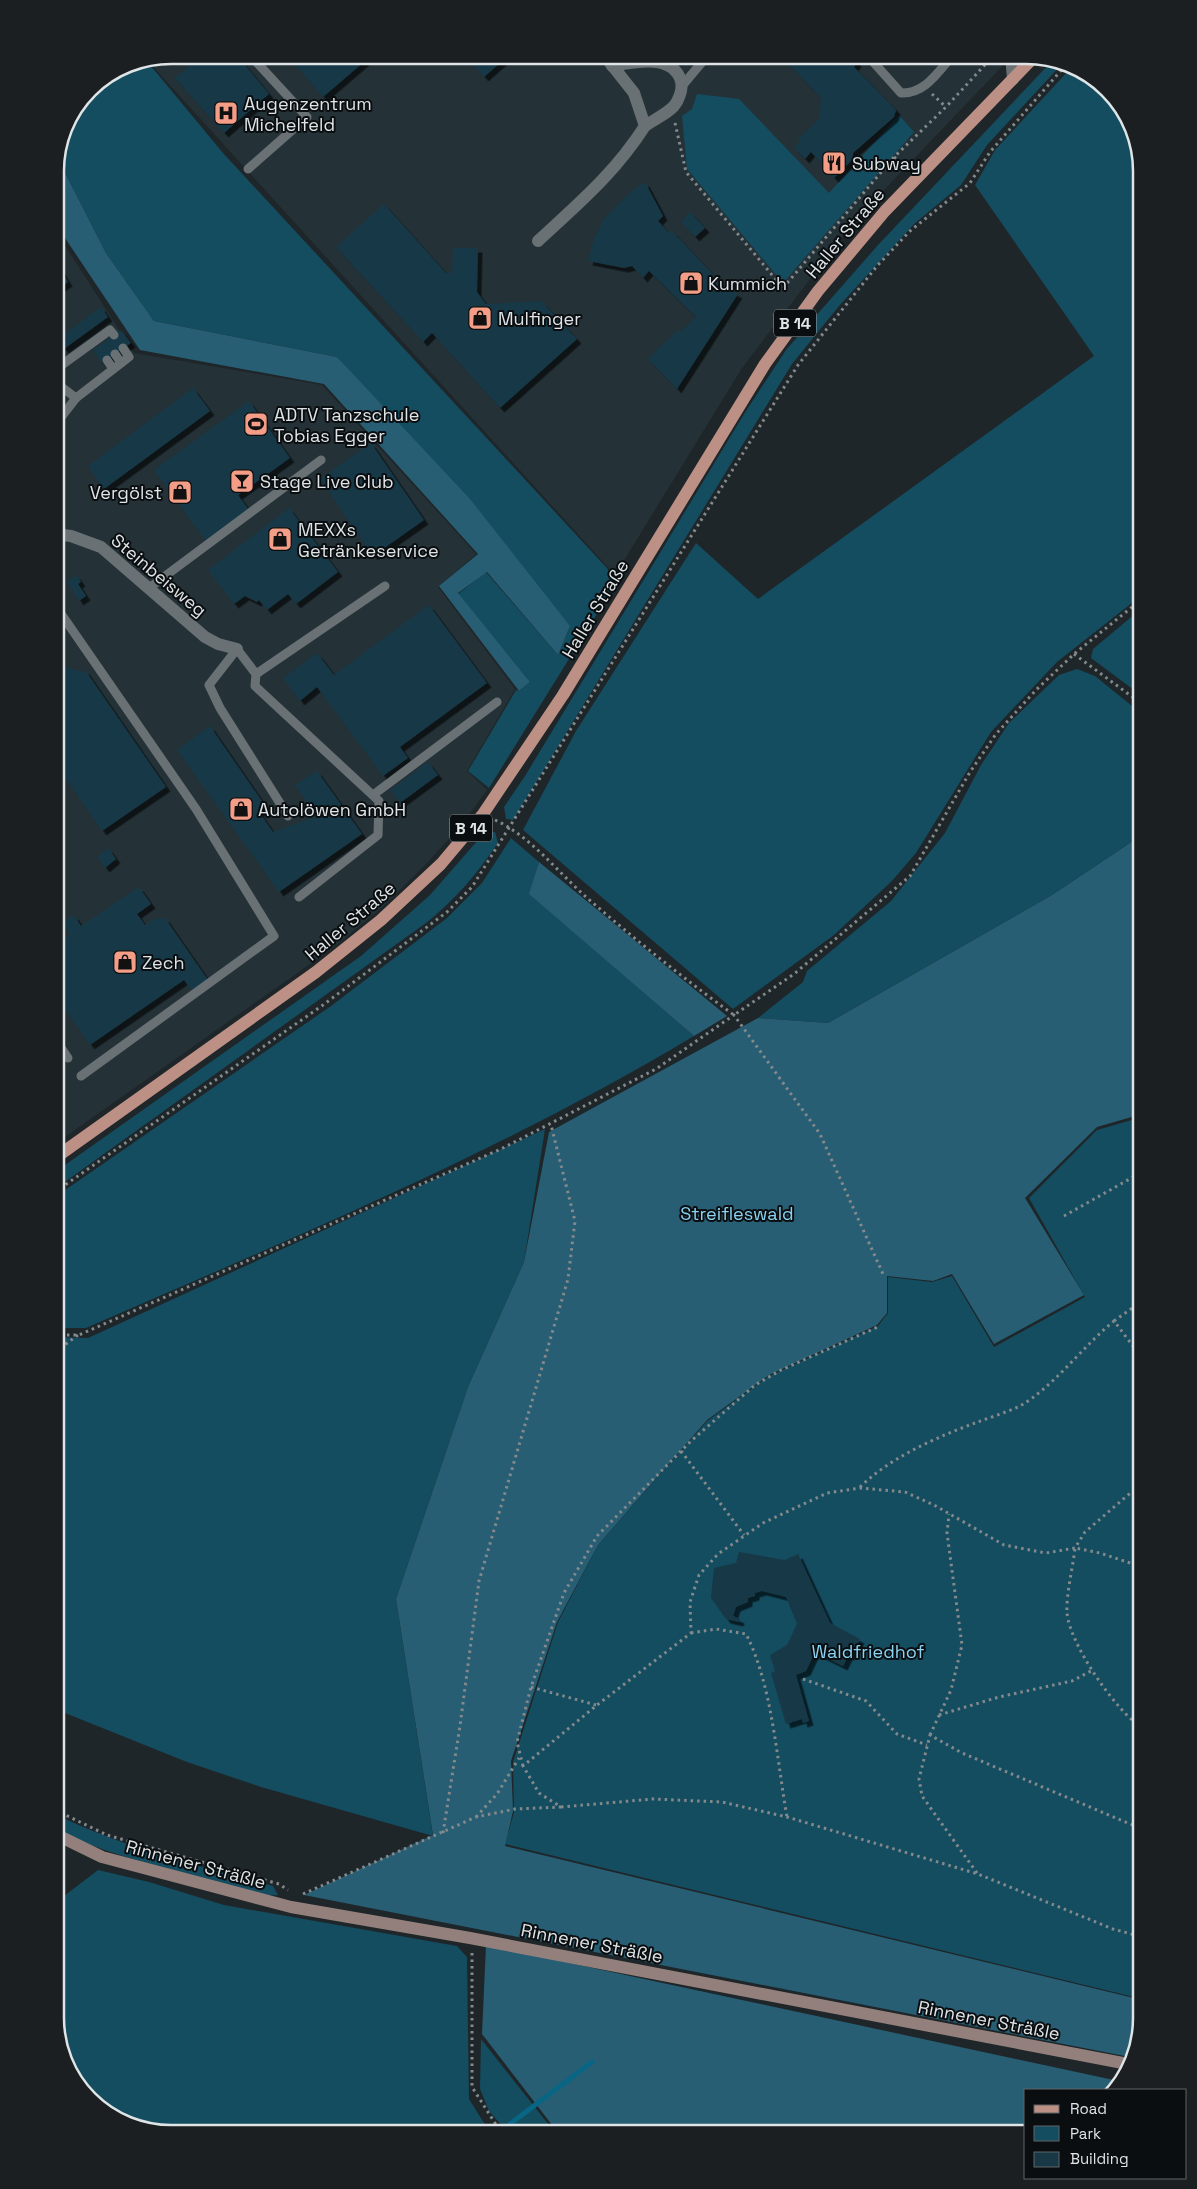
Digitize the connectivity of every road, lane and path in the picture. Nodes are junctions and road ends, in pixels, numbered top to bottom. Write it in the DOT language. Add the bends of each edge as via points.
graph roads {
  1 [pos="258,64"];
  2 [pos="622,64"];
  3 [pos="667,64"];
  4 [pos="700,64"];
  5 [pos="874,64"];
  6 [pos="945,64"];
  7 [pos="986,64"];
  8 [pos="1012,64"];
  9 [pos="1028,64"];
  10 [pos="612,66"];
  11 [pos="1062,69"];
  12 [pos="1013,79"];
  13 [pos="682,86"];
  14 [pos="673,107"];
  15 [pos="645,126"];
  16 [pos="248,169"];
  17 [pos="538,241"];
  18 [pos="103,340"];
  19 [pos="123,348"];
  20 [pos="64,363"];
  21 [pos="121,363"];
  22 [pos="113,369"];
  23 [pos="64,389"];
  24 [pos="76,398"];
  25 [pos="64,413"];
  26 [pos="321,460"];
  27 [pos="64,535"];
  28 [pos="385,586"];
  29 [pos="149,588"];
  30 [pos="1133,606"];
  31 [pos="64,618"];
  32 [pos="238,649"];
  33 [pos="1074,654"];
  34 [pos="256,674"];
  35 [pos="1133,697"];
  36 [pos="497,702"];
  37 [pos="373,795"];
  38 [pos="288,816"];
  39 [pos="511,827"];
  40 [pos="299,897"];
  41 [pos="734,1015"];
  42 [pos="64,1052"];
  43 [pos="68,1058"];
  44 [pos="81,1076"];
  45 [pos="551,1125"];
  46 [pos="64,1152"];
  47 [pos="1133,1177"];
  48 [pos="64,1186"];
  49 [pos="1064,1216"];
  50 [pos="883,1274"];
  51 [pos="1133,1307"];
  52 [pos="1114,1321"];
  53 [pos="880,1326"];
  54 [pos="64,1335"];
  55 [pos="79,1335"];
  56 [pos="64,1346"];
  57 [pos="1133,1346"];
  58 [pos="681,1451"];
  59 [pos="860,1488"];
  60 [pos="1133,1491"];
  61 [pos="949,1514"];
  62 [pos="744,1535"];
  63 [pos="1075,1548"];
  64 [pos="1133,1564"];
  65 [pos="692,1633"];
  66 [pos="1091,1671"];
  67 [pos="803,1679"];
  68 [pos="531,1687"];
  69 [pos="597,1705"];
  70 [pos="940,1715"];
  71 [pos="1133,1718"];
  72 [pos="930,1735"];
  73 [pos="927,1745"];
  74 [pos="519,1758"];
  75 [pos="523,1766"];
  76 [pos="560,1807"];
  77 [pos="64,1814"];
  78 [pos="787,1817"];
  79 [pos="476,1818"];
  80 [pos="1133,1825"];
  81 [pos="443,1833"];
  82 [pos="64,1838"];
  83 [pos="978,1874"];
  84 [pos="291,1892"];
  85 [pos="297,1896"];
  86 [pos="1133,1935"];
  87 [pos="470,1938"];
  88 [pos="1123,2063"];
  89 [pos="496,2125"];
  1 -- 16 [label="lane" via="307,117"];
  2 -- 10 [label="street"];
  3 -- 13 [label="street" via="679,75"];
  4 -- 13 [label="lane"];
  5 -- 6 [label="lane" via="901,93 911,94 924,87"];
  7 -- 14 [label="path" via="894,156 783,288 686,172"];
  8 -- 12 [label="street"];
  9 -- 12 [label="main road, Haller Straße / B 14"];
  10 -- 15 [label="street" via="634,93"];
  11 -- 39 [label="path" via="990,152 970,183 910,231 798,365"];
  12 -- 46 [label="main road, Haller Straße / B 14" via="885,211 818,291 760,372 563,695 483,814 441,864 381,920 316,972"];
  13 -- 14 [label="street"];
  14 -- 15 [label="street"];
  15 -- 17 [label="street" via="626,155 600,184"];
  18 -- 20 [label="lane"];
  19 -- 21 [label="lane" via="129,357"];
  21 -- 22 [label="lane"];
  21 -- 22 [label="lane" via="111,357"];
  22 -- 24 [label="lane"];
  23 -- 24 [label="lane"];
  24 -- 25 [label="lane"];
  26 -- 29 [label="lane"];
  27 -- 29 [label="street, Steinbeisweg" via="101,547"];
  28 -- 34 [label="lane"];
  29 -- 32 [label="street, Steinbeisweg" via="205,637"];
  30 -- 33 [label="path"];
  31 -- 44 [label="lane" via="196,809 274,936"];
  32 -- 34 [label="lane"];
  32 -- 38 [label="lane" via="209,685"];
  33 -- 35 [label="path"];
  33 -- 41 [label="path" via="996,734 970,772 910,876 794,974"];
  34 -- 37 [label="lane" via="254,686"];
  36 -- 37 [label="lane"];
  37 -- 40 [label="lane" via="379,801 378,835"];
  39 -- 41 [label="path" via="600,908 689,983"];
  39 -- 48 [label="path" via="472,887 447,912 323,1004"];
  41 -- 45 [label="path" via="656,1069"];
  41 -- 50 [label="path" via="820,1134"];
  42 -- 43 [label="lane"];
  45 -- 55 [label="path"];
  45 -- 81 [label="path" via="574,1221 568,1279 479,1581"];
  47 -- 49 [label="path"];
  51 -- 52 [label="path"];
  52 -- 57 [label="path"];
  52 -- 59 [label="path" via="1044,1388 1019,1406 933,1440 876,1472"];
  53 -- 58 [label="path" via="755,1385"];
  54 -- 55 [label="path"];
  55 -- 56 [label="path"];
  58 -- 62 [label="path"];
  58 -- 68 [label="path" via="598,1536 564,1593"];
  59 -- 61 [label="path" via="905,1492"];
  59 -- 62 [label="path" via="827,1493"];
  60 -- 63 [label="path" via="1085,1532"];
  61 -- 63 [label="path" via="1004,1545 1046,1552"];
  61 -- 70 [label="path" via="947,1533 962,1645 951,1690"];
  62 -- 65 [label="path" via="718,1554 699,1575 690,1602"];
  63 -- 64 [label="path"];
  63 -- 66 [label="path" via="1067,1614"];
  65 -- 69 [label="path"];
  65 -- 78 [label="path" via="716,1629 746,1634 756,1654 765,1687"];
  66 -- 70 [label="path" via="1072,1681 999,1697"];
  66 -- 71 [label="path"];
  67 -- 73 [label="path" via="866,1701 897,1734"];
  68 -- 69 [label="path"];
  68 -- 74 [label="path" via="517,1742"];
  69 -- 75 [label="path"];
  70 -- 72 [label="path"];
  72 -- 73 [label="path"];
  72 -- 80 [label="path" via="962,1753"];
  73 -- 83 [label="path" via="920,1779 922,1796"];
  74 -- 75 [label="path"];
  74 -- 79 [label="path" via="497,1794"];
  75 -- 76 [label="path" via="539,1793"];
  76 -- 78 [label="path" via="653,1799 722,1802"];
  76 -- 79 [label="path" via="515,1809"];
  77 -- 84 [label="path" via="106,1835 279,1884"];
  78 -- 83 [label="path"];
  79 -- 81 [label="path"];
  81 -- 85 [label="path"];
  82 -- 87 [label="street, Rinnener Sträßle" via="102,1857 222,1890 291,1906"];
  83 -- 86 [label="path"];
  87 -- 88 [label="street, Rinnener Sträßle"];
  87 -- 89 [label="path" via="473,1957 472,2087"];
}
